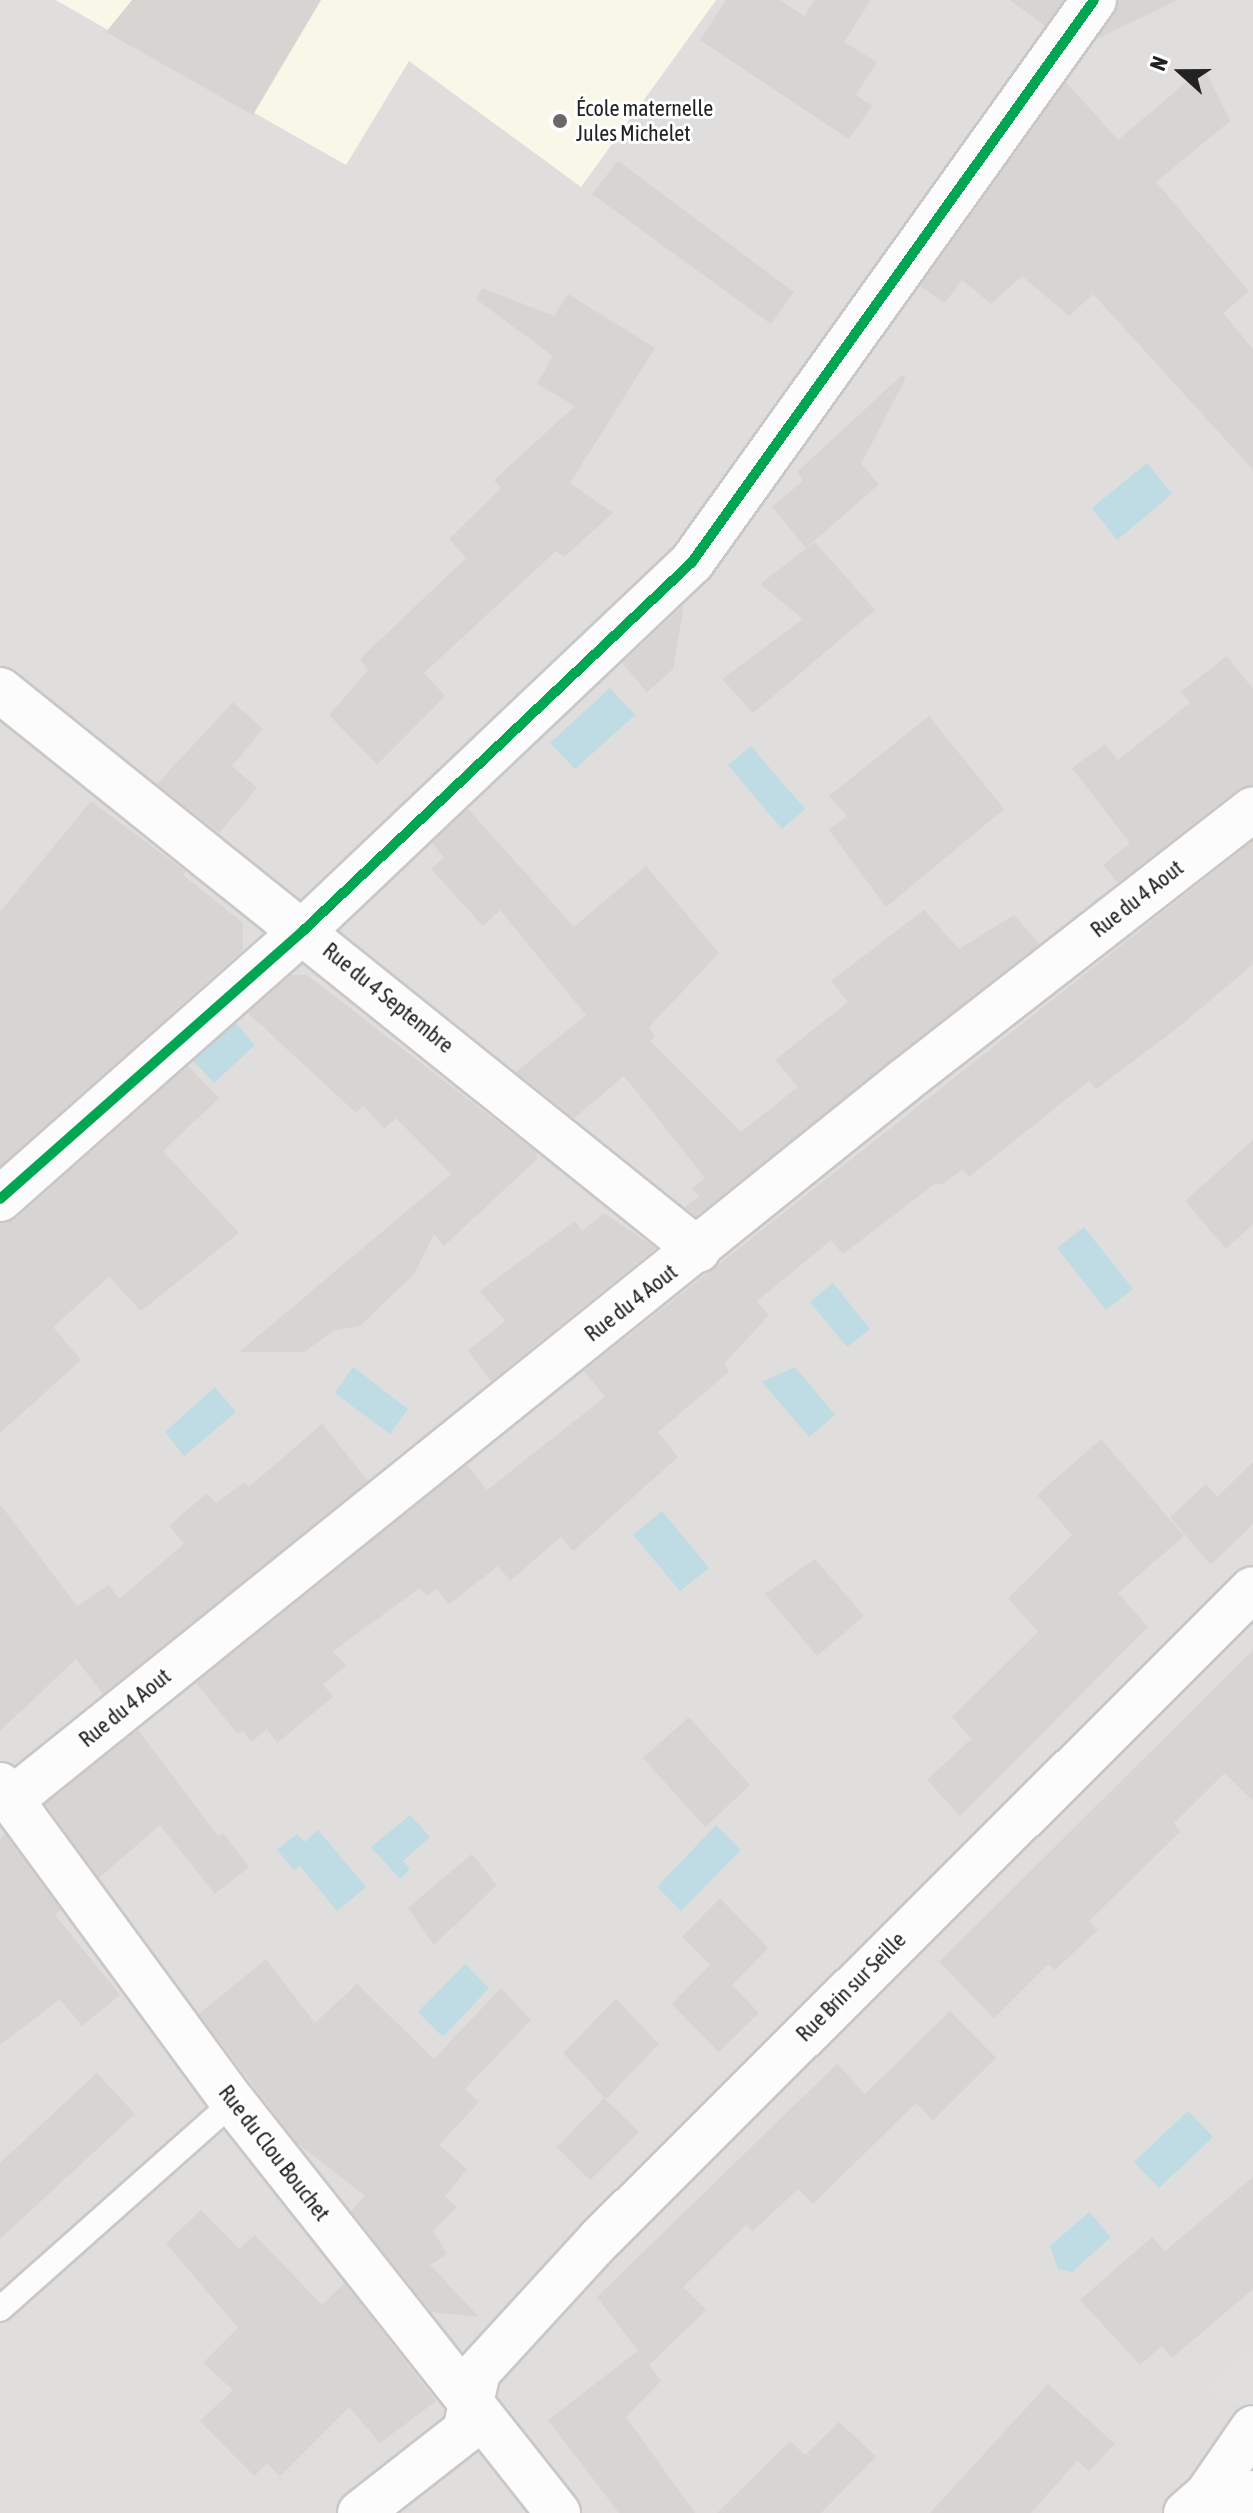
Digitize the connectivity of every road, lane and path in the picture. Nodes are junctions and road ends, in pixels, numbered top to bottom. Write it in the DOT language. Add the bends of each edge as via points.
graph roads {
  1 [pos="1094,0"];
  2 [pos="0,690"];
  3 [pos="1253,809"];
  4 [pos="304,930"];
  5 [pos="0,1199"];
  6 [pos="698,1250"];
  7 [pos="1253,1589"];
  8 [pos="6,1793"];
  9 [pos="233,2102"];
  10 [pos="0,2309"];
  11 [pos="471,2402"];
  12 [pos="1253,2428"];
  13 [pos="1253,2493"];
  14 [pos="1197,2504"];
  15 [pos="360,2513"];
  16 [pos="558,2513"];
  1 -- 4 [label="street" via="692,562"];
  2 -- 4 [label="street, Rue du 4 Septembre"];
  3 -- 6 [label="street, Rue du 4 Aout"];
  4 -- 5 [label="street"];
  4 -- 6 [label="street, Rue du 4 Septembre"];
  6 -- 8 [label="street, Rue du 4 Aout"];
  7 -- 11 [label="street, Rue Brin sur Seille" via="600,2239 478,2372"];
  8 -- 9 [label="street, Rue du Clou Bouchet"];
  9 -- 10 [label="lane"];
  9 -- 11 [label="street, Rue du Clou Bouchet"];
  11 -- 15 [label="street, Rue Brin sur Seille" via="465,2431"];
  11 -- 16 [label="street, Rue du Clou Bouchet"];
  12 -- 14 [label="street"];
  13 -- 14 [label="street"];
}
